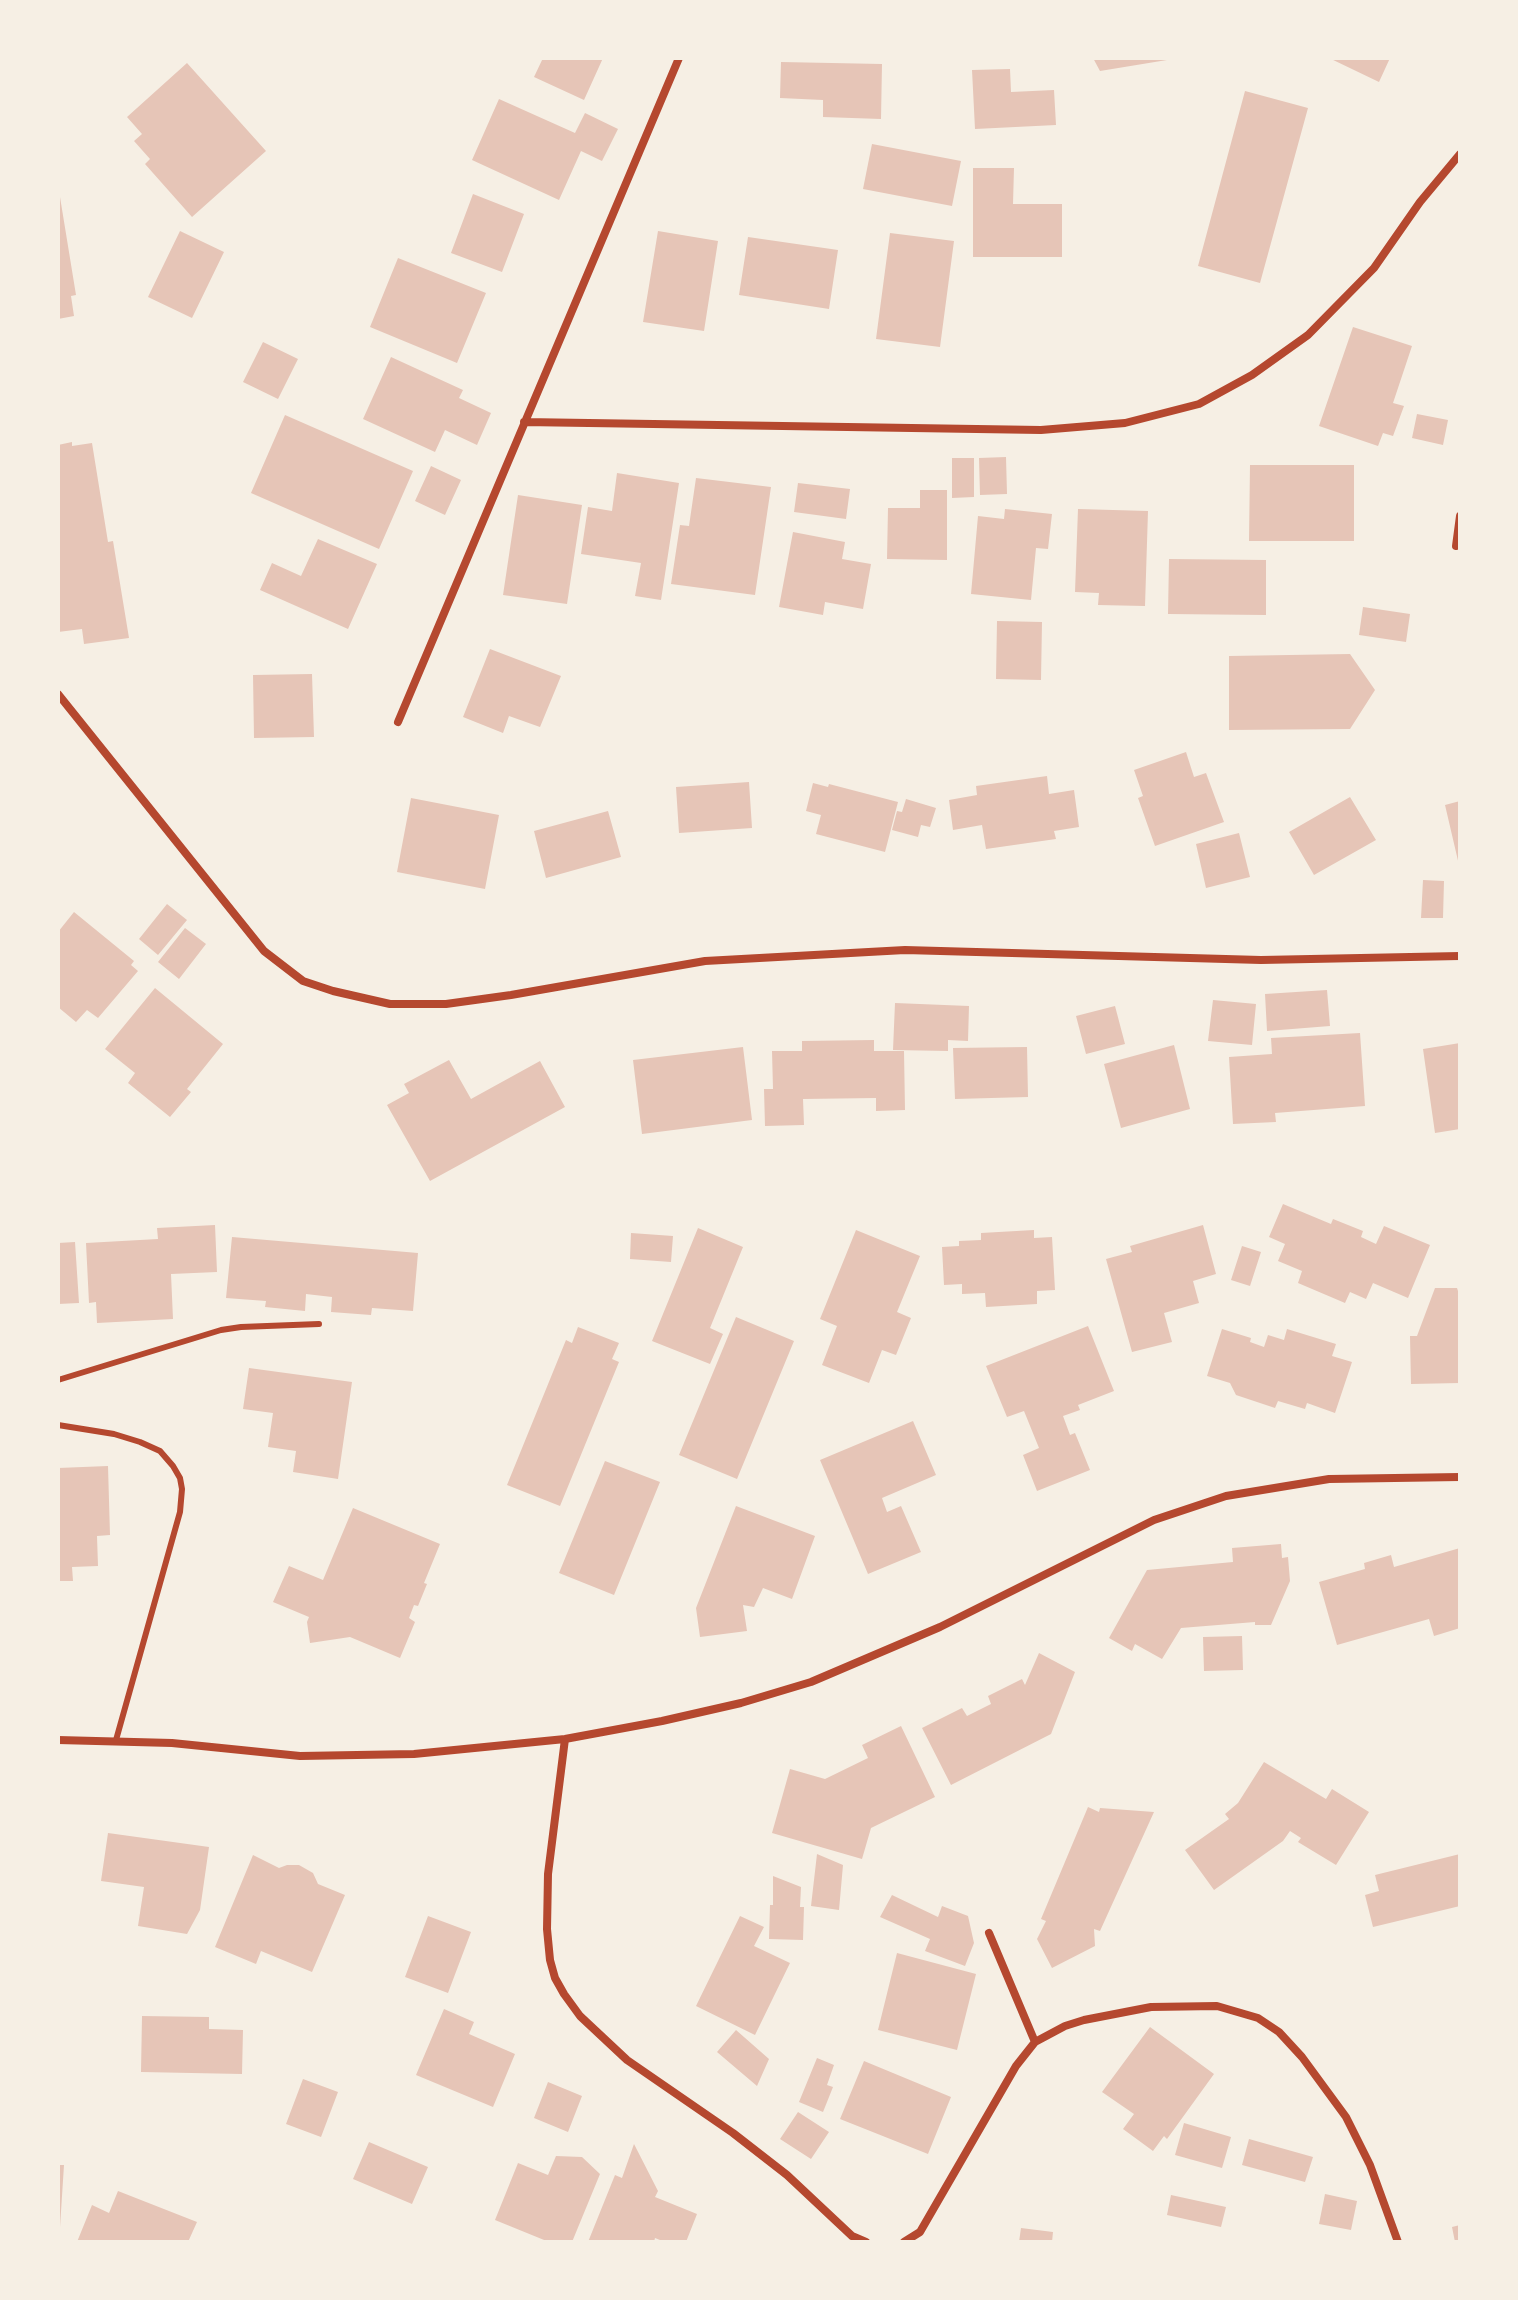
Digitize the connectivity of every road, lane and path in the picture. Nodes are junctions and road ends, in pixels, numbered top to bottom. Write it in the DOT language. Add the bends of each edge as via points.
graph roads {
  1 [pos="679,58"];
  2 [pos="1460,154"];
  3 [pos="524,422"];
  4 [pos="1460,516"];
  5 [pos="1456,546"];
  6 [pos="58,694"];
  7 [pos="398,722"];
  8 [pos="1460,956"];
  9 [pos="319,1324"];
  10 [pos="58,1380"];
  11 [pos="58,1425"];
  12 [pos="1460,1477"];
  13 [pos="565,1739"];
  14 [pos="58,1740"];
  15 [pos="116,1740"];
  16 [pos="989,1933"];
  17 [pos="1035,2042"];
  18 [pos="866,2242"];
  19 [pos="904,2242"];
  20 [pos="1398,2242"];
  1 -- 3 [label="street"];
  2 -- 3 [label="street" via="1374,268 1308,335 1199,404 1125,423 1041,430"];
  3 -- 7 [label="street"];
  4 -- 5 [label="street"];
  6 -- 8 [label="street" via="264,951 303,981 390,1004 446,1004 705,961 905,950 1261,960"];
  9 -- 10 [label="lane" via="221,1330"];
  11 -- 15 [label="lane" via="140,1442 160,1451 180,1478 180,1512"];
  12 -- 13 [label="street" via="1329,1479 1226,1496 1154,1520 940,1627 811,1682 741,1703"];
  13 -- 15 [label="street" via="414,1754 300,1756"];
  13 -- 18 [label="street" via="548,1874 547,1929 550,1960 564,1994 627,2060 733,2133 852,2236"];
  14 -- 15 [label="street"];
  16 -- 17 [label="street"];
  17 -- 19 [label="street" via="920,2232"];
  17 -- 20 [label="street" via="1084,2020 1151,2007 1217,2006 1258,2018 1302,2057 1346,2117"];
}
